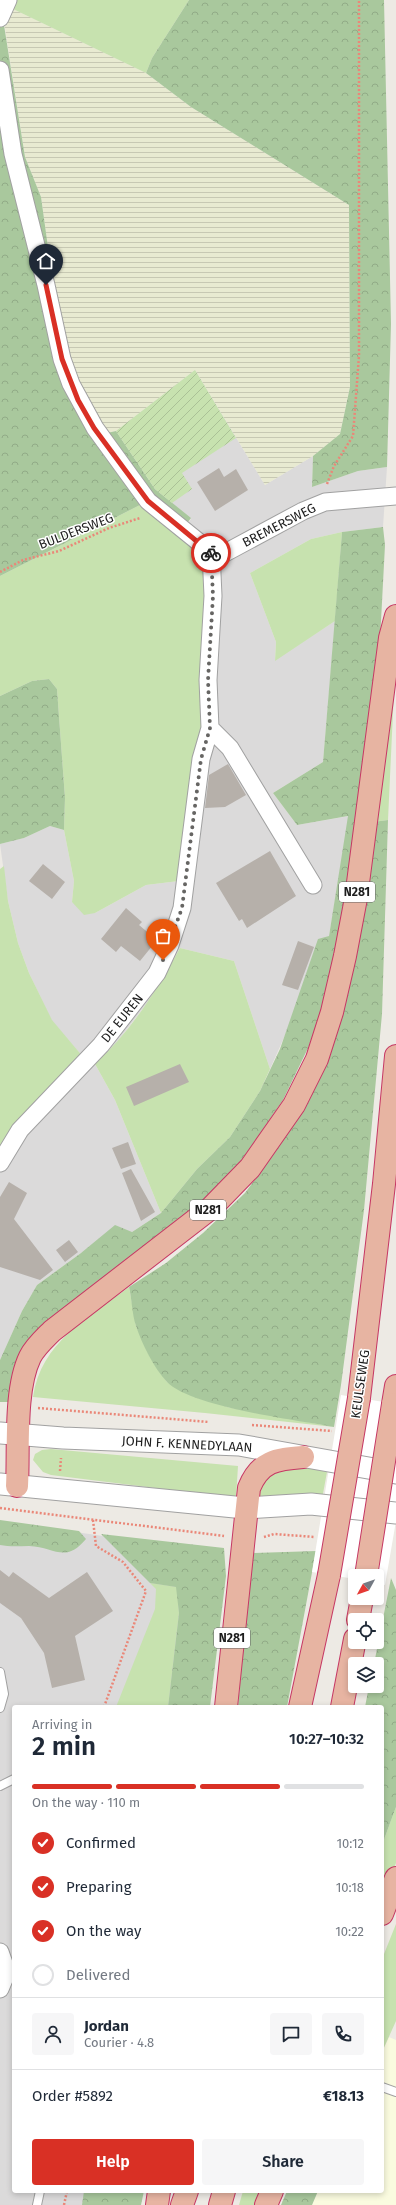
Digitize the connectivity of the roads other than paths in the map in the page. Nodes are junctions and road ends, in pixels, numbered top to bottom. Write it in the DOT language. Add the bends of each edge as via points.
graph roads {
  1 [pos="8,0"];
  2 [pos="0,18"];
  3 [pos="0,70"];
  4 [pos="396,496"];
  5 [pos="211,552"];
  6 [pos="396,616"];
  7 [pos="210,728"];
  8 [pos="313,885"];
  9 [pos="396,1056"];
  10 [pos="0,1163"];
  11 [pos="395,1395"];
  12 [pos="10,1434"];
  13 [pos="303,1457"];
  14 [pos="396,1473"];
  15 [pos="9,1485"];
  16 [pos="245,1508"];
  17 [pos="396,1513"];
  18 [pos="367,1569"];
  19 [pos="353,1649"];
  20 [pos="0,1672"];
  21 [pos="226,1705"];
  22 [pos="300,1705"];
  23 [pos="342,1705"];
  24 [pos="0,1708"];
  25 [pos="12,1780"];
  26 [pos="0,1786"];
  27 [pos="396,1878"];
  28 [pos="384,1909"];
  29 [pos="0,1952"];
  30 [pos="10,1972"];
  31 [pos="0,1988"];
  32 [pos="384,2088"];
  33 [pos="396,2092"];
  34 [pos="39,2193"];
  35 [pos="159,2193"];
  36 [pos="186,2193"];
  37 [pos="223,2193"];
  38 [pos="271,2193"];
  39 [pos="36,2205"];
  40 [pos="157,2205"];
  41 [pos="182,2205"];
  42 [pos="220,2205"];
  43 [pos="266,2205"];
  1 -- 2 [label="street"];
  3 -- 5 [label="street" via="13,154 62,359 71,384 94,428 148,501"];
  4 -- 5 [label="street, BREMERSWEG" via="325,502 225,553"];
  5 -- 7 [label="street, DE EUREN" via="213,596 208,680"];
  6 -- 12 [label="highway, N281" via="356,898 334,1005 317,1059 294,1105 268,1145 233,1186 201,1216 52,1331 36,1348 30,1357"];
  7 -- 8 [label="street" via="230,748"];
  7 -- 10 [label="street, DE EUREN" via="201,759 182,908 170,945 156,974 138,1000 101,1045 20,1130"];
  9 -- 22 [label="highway, KEULSEWEG, bridge" via="359,1398 329,1575"];
  11 -- 18 [label="highway, bridge"];
  12 -- 13 [label="street, JOHN F. KENNEDYLAAN" via="239,1444"];
  12 -- 15 [label="highway, N281"];
  13 -- 14 [label="street, JOHN F. KENNEDYLAAN"];
  13 -- 16 [label="highway, N281" via="283,1458 265,1465 251,1482"];
  15 -- 16 [label="street"];
  16 -- 17 [label="street" via="311,1504"];
  16 -- 21 [label="highway, N281"];
  19 -- 23 [label="highway"];
  20 -- 24 [label="lane" via="4,1694"];
  25 -- 26 [label="lane"];
  27 -- 28 [label="highway"];
  29 -- 30 [label="street"];
  30 -- 31 [label="street"];
  32 -- 33 [label="lane"];
  34 -- 39 [label="lane"];
  35 -- 40 [label="highway"];
  36 -- 41 [label="highway"];
  37 -- 42 [label="highway"];
  38 -- 43 [label="highway"];
}
